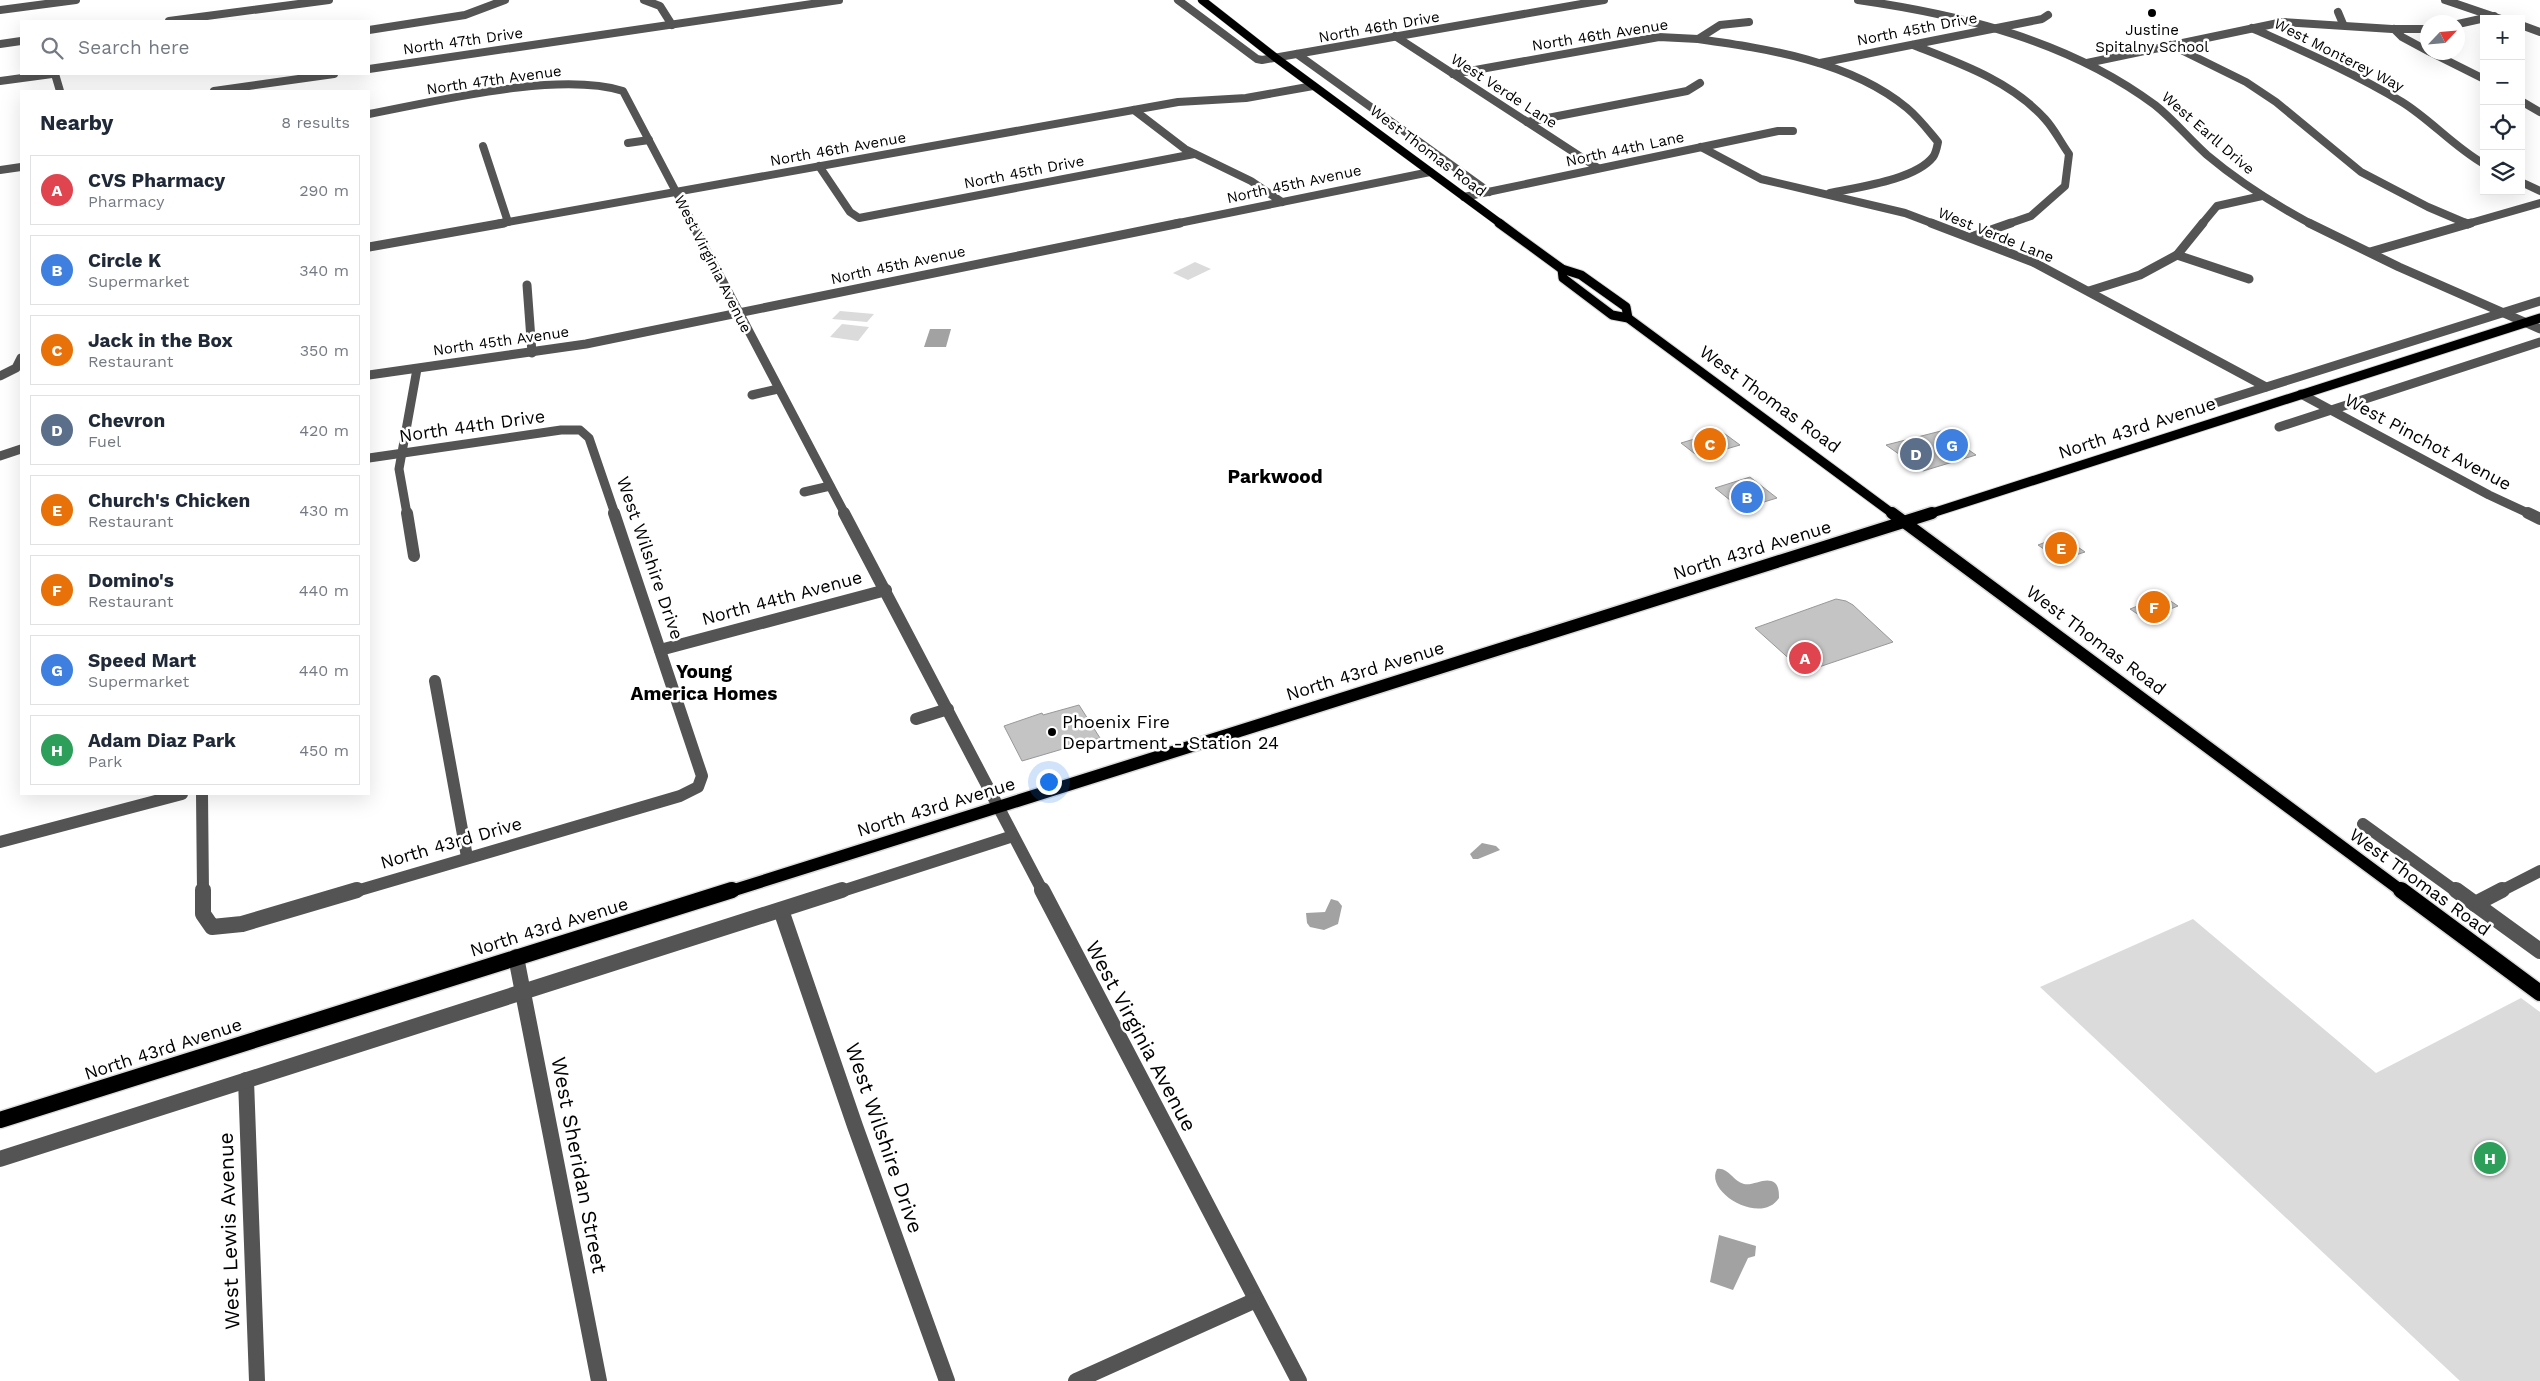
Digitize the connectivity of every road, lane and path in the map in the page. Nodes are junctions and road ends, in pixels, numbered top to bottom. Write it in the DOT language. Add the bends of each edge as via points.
graph roads {
  1 [pos="76,0"];
  2 [pos="329,0"];
  3 [pos="504,0"];
  4 [pos="644,0"];
  5 [pos="839,0"];
  6 [pos="1178,0"];
  7 [pos="1202,0"];
  8 [pos="1604,0"];
  9 [pos="1858,0"];
  10 [pos="2445,0"];
  11 [pos="1907,3"];
  12 [pos="0,10"];
  13 [pos="2338,12"];
  14 [pos="2048,15"];
  15 [pos="2491,15"];
  16 [pos="2480,19"];
  17 [pos="177,20"];
  18 [pos="1749,22"];
  19 [pos="2465,22"];
  20 [pos="2342,24"];
  21 [pos="672,25"];
  22 [pos="2525,26"];
  23 [pos="2000,28"];
  24 [pos="2251,28"];
  25 [pos="2394,29"];
  26 [pos="2420,29"];
  27 [pos="370,30"];
  28 [pos="2540,32"];
  29 [pos="1395,36"];
  30 [pos="1698,39"];
  31 [pos="20,41"];
  32 [pos="0,44"];
  33 [pos="1873,44"];
  34 [pos="1913,45"];
  35 [pos="2171,45"];
  36 [pos="2420,47"];
  37 [pos="1884,50"];
  38 [pos="1297,54"];
  39 [pos="1276,58"];
  40 [pos="2446,60"];
  41 [pos="1820,63"];
  42 [pos="2087,63"];
  43 [pos="370,69"];
  44 [pos="1453,74"];
  45 [pos="2475,74"];
  46 [pos="2480,74"];
  47 [pos="46,75"];
  48 [pos="54,75"];
  49 [pos="327,75"];
  50 [pos="2480,77"];
  51 [pos="0,81"];
  52 [pos="612,83"];
  53 [pos="1700,84"];
  54 [pos="1313,86"];
  55 [pos="60,90"];
  56 [pos="221,90"];
  57 [pos="2525,103"];
  58 [pos="1134,110"];
  59 [pos="2540,112"];
  60 [pos="370,114"];
  61 [pos="1527,122"];
  62 [pos="1793,131"];
  63 [pos="649,140"];
  64 [pos="628,143"];
  65 [pos="483,146"];
  66 [pos="1701,147"];
  67 [pos="1194,154"];
  68 [pos="2480,162"];
  69 [pos="819,166"];
  70 [pos="20,167"];
  71 [pos="1598,168"];
  72 [pos="0,170"];
  73 [pos="1430,172"];
  74 [pos="2525,184"];
  75 [pos="676,191"];
  76 [pos="2540,191"];
  77 [pos="1490,192"];
  78 [pos="1827,194"];
  79 [pos="2262,196"];
  80 [pos="1464,197"];
  81 [pos="1282,202"];
  82 [pos="2540,204"];
  83 [pos="508,222"];
  84 [pos="2468,224"];
  85 [pos="1971,237"];
  86 [pos="370,247"];
  87 [pos="2370,252"];
  88 [pos="2177,255"];
  89 [pos="1562,269"];
  90 [pos="2249,279"];
  91 [pos="527,285"];
  92 [pos="2090,291"];
  93 [pos="2540,300"];
  94 [pos="737,312"];
  95 [pos="2502,312"];
  96 [pos="1628,318"];
  97 [pos="2540,318"];
  98 [pos="2525,323"];
  99 [pos="2540,330"];
  100 [pos="2540,342"];
  101 [pos="532,353"];
  102 [pos="20,364"];
  103 [pos="418,369"];
  104 [pos="370,375"];
  105 [pos="0,376"];
  106 [pos="2266,387"];
  107 [pos="778,389"];
  108 [pos="752,394"];
  109 [pos="2301,394"];
  110 [pos="2206,406"];
  111 [pos="2331,410"];
  112 [pos="2279,427"];
  113 [pos="580,430"];
  114 [pos="20,449"];
  115 [pos="402,452"];
  116 [pos="0,456"];
  117 [pos="370,458"];
  118 [pos="830,486"];
  119 [pos="804,492"];
  120 [pos="2540,519"];
  121 [pos="1906,522"];
  122 [pos="414,556"];
  123 [pos="886,590"];
  124 [pos="660,650"];
  125 [pos="434,681"];
  126 [pos="948,710"];
  127 [pos="916,719"];
  128 [pos="698,787"];
  129 [pos="178,795"];
  130 [pos="202,795"];
  131 [pos="999,807"];
  132 [pos="2363,824"];
  133 [pos="1013,836"];
  134 [pos="0,842"];
  135 [pos="467,858"];
  136 [pos="2540,871"];
  137 [pos="2475,904"];
  138 [pos="781,910"];
  139 [pos="2540,951"];
  140 [pos="516,957"];
  141 [pos="522,992"];
  142 [pos="2540,993"];
  143 [pos="246,1080"];
  144 [pos="0,1120"];
  145 [pos="0,1159"];
  146 [pos="1256,1300"];
  147 [pos="257,1381"];
  148 [pos="599,1381"];
  149 [pos="947,1381"];
  150 [pos="1076,1381"];
  151 [pos="1299,1381"];
  1 -- 12 [label="street"];
  2 -- 17 [label="street"];
  3 -- 27 [label="street" via="452,18"];
  4 -- 21 [label="street" via="660,6"];
  5 -- 21 [label="street, North 47th Drive"];
  6 -- 39 [label="street" via="1257,59"];
  7 -- 39 [label="main road, West Thomas Road"];
  8 -- 29 [label="street, North 46th Drive"];
  9 -- 11 [label="street, West Earll Drive"];
  10 -- 15 [label="street"];
  11 -- 23 [label="street, West Earll Drive"];
  13 -- 20 [label="street"];
  14 -- 23 [label="street, North 45th Drive"];
  16 -- 19 [label="street"];
  18 -- 30 [label="street" via="1720,26"];
  20 -- 24 [label="street" via="2283,22"];
  20 -- 25 [label="street"];
  21 -- 43 [label="street, North 47th Drive" via="559,37"];
  22 -- 28 [label="street"];
  23 -- 34 [label="street, North 45th Drive"];
  23 -- 42 [label="street, West Earll Drive"];
  24 -- 35 [label="street"];
  24 -- 68 [label="street, West Monterey Way" via="2338,66 2404,103"];
  25 -- 26 [label="street"];
  25 -- 36 [label="street"];
  29 -- 38 [label="street, North 46th Drive"];
  29 -- 44 [label="street, West Verde Lane"];
  30 -- 41 [label="street, North 46th Avenue" via="1762,49"];
  30 -- 44 [label="street, North 46th Avenue" via="1659,37"];
  31 -- 32 [label="street"];
  33 -- 37 [label="street"];
  34 -- 37 [label="street, North 45th Drive"];
  34 -- 85 [label="street" via="1985,76 2009,91 2043,117 2069,154 2064,186 2031,216"];
  35 -- 42 [label="street"];
  35 -- 84 [label="street" via="2246,82 2276,102 2362,172"];
  37 -- 41 [label="street, North 45th Drive"];
  38 -- 39 [label="street, North 46th Drive"];
  38 -- 77 [label="street, West Thomas Road"];
  39 -- 54 [label="main road, West Thomas Road"];
  40 -- 45 [label="street"];
  41 -- 78 [label="street, North 46th Avenue" via="1896,99 1938,142 1934,156 1915,170 1882,182"];
  42 -- 79 [label="street, West Earll Drive" via="2154,104 2229,173"];
  44 -- 61 [label="street, West Verde Lane"];
  45 -- 46 [label="street"];
  45 -- 50 [label="street"];
  47 -- 51 [label="street"];
  48 -- 55 [label="street"];
  49 -- 56 [label="street"];
  52 -- 60 [label="street, North 47th Avenue" via="558,84"];
  52 -- 63 [label="street, West Virginia Avenue" via="623,91"];
  53 -- 61 [label="street" via="1687,91"];
  54 -- 58 [label="street, North 46th Avenue" via="1246,98 1185,101"];
  54 -- 73 [label="main road, West Thomas Road"];
  57 -- 59 [label="street"];
  58 -- 67 [label="street" via="1161,135"];
  58 -- 69 [label="street, North 46th Avenue"];
  61 -- 71 [label="street, West Verde Lane"];
  62 -- 66 [label="street, North 44th Lane" via="1778,131"];
  63 -- 64 [label="street"];
  63 -- 75 [label="street, West Virginia Avenue"];
  65 -- 83 [label="street"];
  66 -- 71 [label="street, North 44th Lane"];
  66 -- 78 [label="street, West Verde Lane" via="1762,179"];
  67 -- 69 [label="street, North 45th Drive" via="859,218 850,212"];
  67 -- 81 [label="street" via="1258,185"];
  69 -- 75 [label="street, North 46th Avenue"];
  70 -- 72 [label="street"];
  71 -- 77 [label="street, North 44th Lane"];
  73 -- 80 [label="main road, West Thomas Road"];
  73 -- 81 [label="street, North 45th Avenue"];
  74 -- 76 [label="street"];
  75 -- 83 [label="street, North 46th Avenue"];
  75 -- 94 [label="street, West Virginia Avenue"];
  77 -- 80 [label="street, North 44th Lane"];
  78 -- 85 [label="street, West Verde Lane" via="1905,213"];
  79 -- 87 [label="street, West Earll Drive"];
  79 -- 88 [label="street" via="2217,206"];
  80 -- 89 [label="main road, West Thomas Road"];
  81 -- 94 [label="street, North 45th Avenue"];
  82 -- 84 [label="street"];
  83 -- 86 [label="street, North 46th Avenue"];
  84 -- 87 [label="street"];
  85 -- 92 [label="street, West Verde Lane" via="2033,262"];
  87 -- 95 [label="street, West Earll Drive"];
  88 -- 90 [label="street"];
  88 -- 92 [label="street" via="2140,274"];
  89 -- 96 [label="main road, West Thomas Road" via="1581,275 1626,307"];
  89 -- 96 [label="main road, West Thomas Road" via="1563,278 1607,311"];
  91 -- 101 [label="street"];
  92 -- 106 [label="street, West Verde Lane"];
  93 -- 95 [label="street, North 43rd Avenue"];
  94 -- 101 [label="street, North 45th Avenue"];
  94 -- 107 [label="street, West Virginia Avenue"];
  95 -- 98 [label="street, West Earll Drive"];
  95 -- 106 [label="street, North 43rd Avenue"];
  96 -- 121 [label="main road, West Thomas Road"];
  97 -- 98 [label="main road, North 43rd Avenue"];
  98 -- 99 [label="street, West Earll Drive"];
  98 -- 109 [label="main road, North 43rd Avenue"];
  100 -- 111 [label="street"];
  101 -- 103 [label="street, North 45th Avenue"];
  102 -- 105 [label="street" via="15,370"];
  103 -- 104 [label="street, North 45th Avenue"];
  103 -- 115 [label="street"];
  106 -- 110 [label="street, North 43rd Avenue"];
  107 -- 108 [label="street"];
  107 -- 118 [label="street, West Virginia Avenue"];
  109 -- 111 [label="street, West Pinchot Avenue"];
  109 -- 121 [label="main road, North 43rd Avenue"];
  111 -- 112 [label="street"];
  111 -- 120 [label="street, West Pinchot Avenue" via="2488,495"];
  113 -- 115 [label="street, North 44th Drive"];
  113 -- 124 [label="street, West Wilshire Drive" via="589,438"];
  114 -- 116 [label="street"];
  115 -- 117 [label="street, North 44th Drive"];
  115 -- 122 [label="street" via="399,469"];
  118 -- 119 [label="street"];
  118 -- 123 [label="street, West Virginia Avenue"];
  121 -- 131 [label="main road, North 43rd Avenue"];
  121 -- 142 [label="main road, West Thomas Road"];
  123 -- 124 [label="street, North 44th Avenue"];
  123 -- 126 [label="street, West Virginia Avenue"];
  124 -- 128 [label="street, West Wilshire Drive" via="702,776"];
  125 -- 135 [label="street"];
  126 -- 127 [label="street"];
  126 -- 131 [label="street, West Virginia Avenue"];
  128 -- 135 [label="street, North 43rd Drive" via="680,796"];
  129 -- 134 [label="street"];
  130 -- 135 [label="street, North 43rd Drive" via="203,914 212,928 242,924"];
  131 -- 133 [label="street, West Virginia Avenue"];
  131 -- 140 [label="main road, North 43rd Avenue"];
  132 -- 137 [label="street, West Thomas Road"];
  133 -- 138 [label="street"];
  133 -- 146 [label="street, West Virginia Avenue"];
  136 -- 137 [label="street"];
  137 -- 139 [label="street, West Thomas Road"];
  138 -- 141 [label="street"];
  138 -- 149 [label="street, West Wilshire Drive"];
  140 -- 141 [label="street, West Sheridan Street"];
  140 -- 144 [label="main road, North 43rd Avenue"];
  141 -- 143 [label="street"];
  141 -- 148 [label="street, West Sheridan Street"];
  143 -- 145 [label="street"];
  143 -- 147 [label="street, West Lewis Avenue"];
  146 -- 150 [label="street"];
  146 -- 151 [label="street, West Virginia Avenue"];
}
